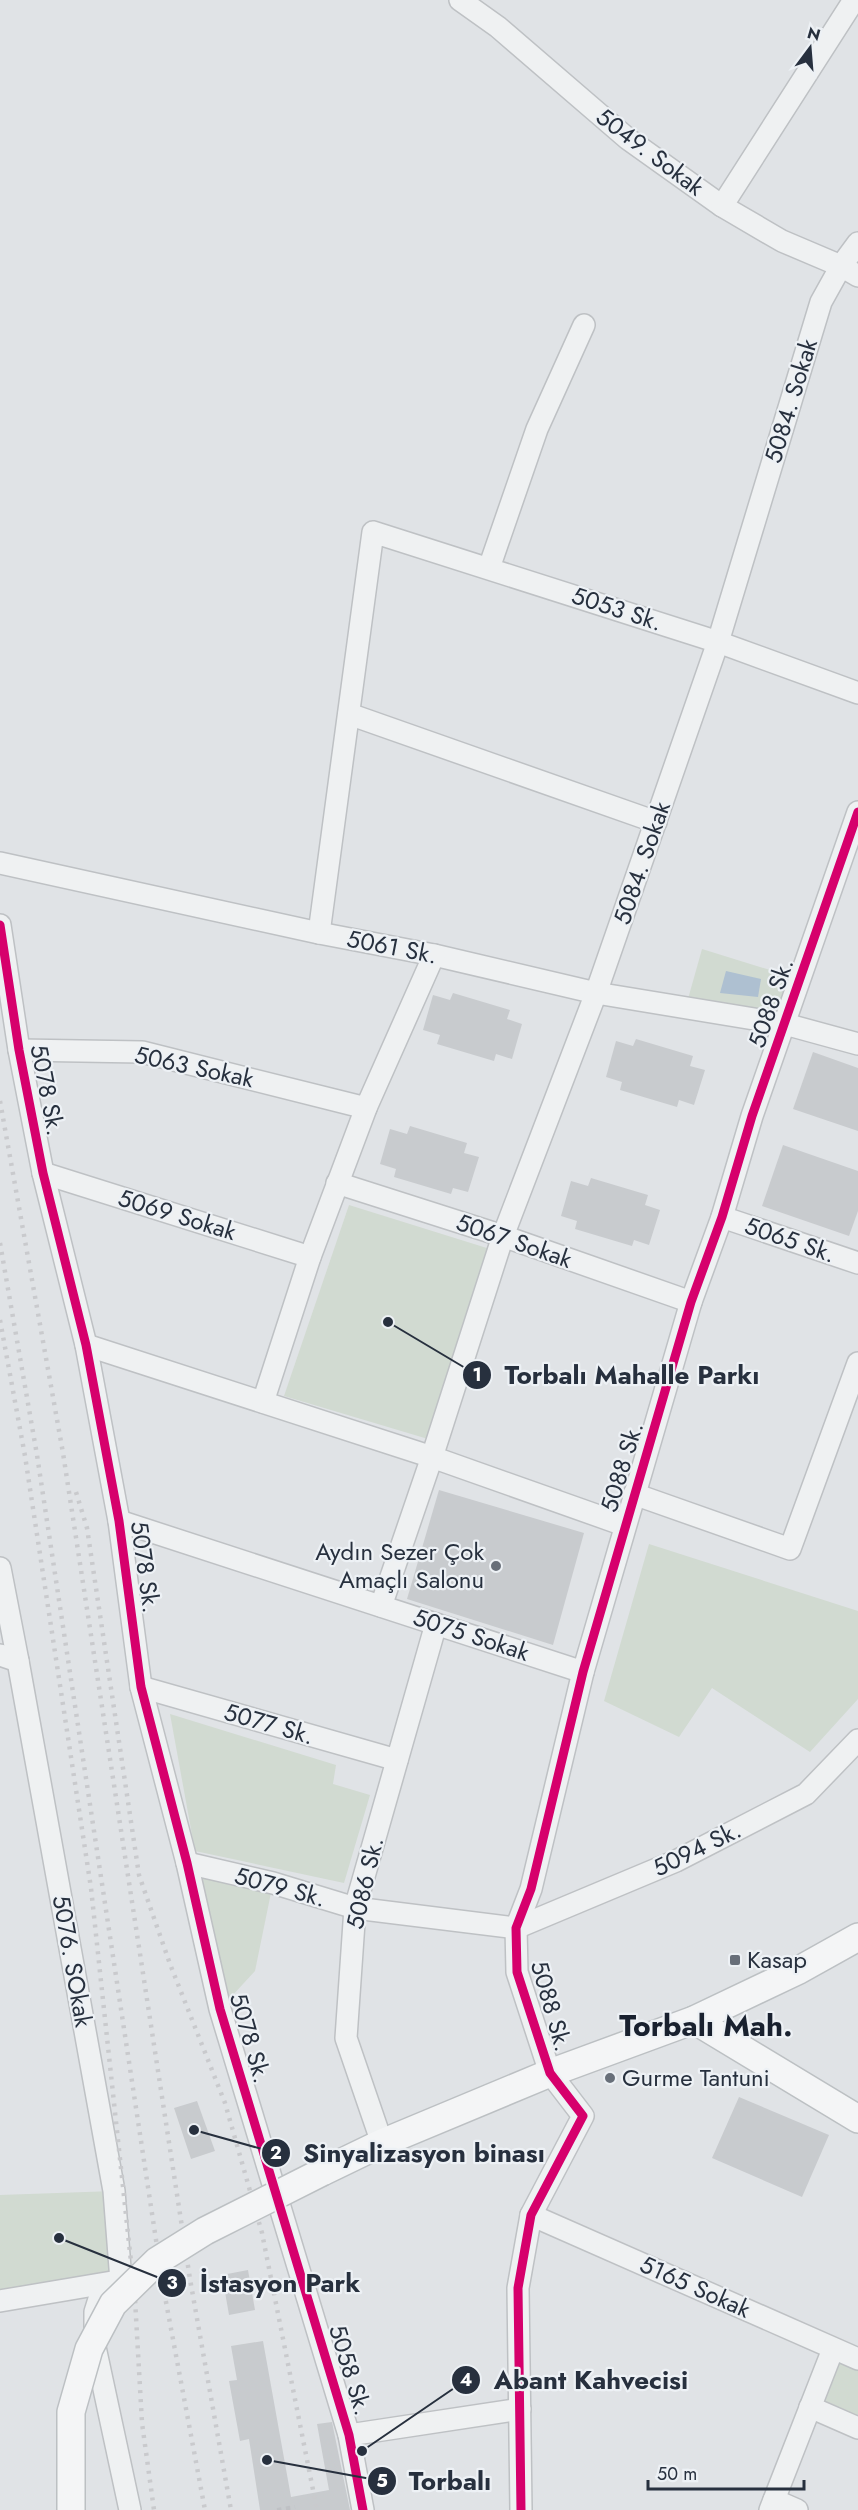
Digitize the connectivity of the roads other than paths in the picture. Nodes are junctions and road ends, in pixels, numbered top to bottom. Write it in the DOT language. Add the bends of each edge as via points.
graph roads {
  1 [pos="460,0"];
  2 [pos="854,0"];
  3 [pos="722,206"];
  4 [pos="858,243"];
  5 [pos="849,271"];
  6 [pos="584,325"];
  7 [pos="489,568"];
  8 [pos="718,642"];
  9 [pos="858,693"];
  10 [pos="349,714"];
  11 [pos="858,812"];
  12 [pos="656,822"];
  13 [pos="0,863"];
  14 [pos="0,925"];
  15 [pos="319,933"];
  16 [pos="434,955"];
  17 [pos="596,993"];
  18 [pos="785,1024"];
  19 [pos="858,1044"];
  20 [pos="19,1050"];
  21 [pos="366,1108"];
  22 [pos="43,1173"];
  23 [pos="337,1183"];
  24 [pos="722,1217"];
  25 [pos="503,1236"];
  26 [pos="310,1257"];
  27 [pos="858,1263"];
  28 [pos="690,1302"];
  29 [pos="86,1345"];
  30 [pos="858,1363"];
  31 [pos="263,1402"];
  32 [pos="432,1457"];
  33 [pos="634,1494"];
  34 [pos="119,1521"];
  35 [pos="624,1525"];
  36 [pos="0,1568"];
  37 [pos="381,1606"];
  38 [pos="435,1624"];
  39 [pos="9,1658"];
  40 [pos="583,1672"];
  41 [pos="141,1687"];
  42 [pos="858,1740"];
  43 [pos="397,1760"];
  44 [pos="187,1863"];
  45 [pos="355,1908"];
  46 [pos="516,1928"];
  47 [pos="858,1937"];
  48 [pos="694,2020"];
  49 [pos="550,2073"];
  50 [pos="858,2120"];
  51 [pos="382,2143"];
  52 [pos="282,2208"];
  53 [pos="531,2215"];
  54 [pos="121,2281"];
  55 [pos="0,2301"];
  56 [pos="833,2349"];
  57 [pos="858,2360"];
  58 [pos="810,2407"];
  59 [pos="520,2409"];
  60 [pos="858,2428"];
  61 [pos="349,2435"];
  62 [pos="123,2475"];
  63 [pos="772,2505"];
  64 [pos="70,2510"];
  65 [pos="115,2510"];
  66 [pos="130,2510"];
  67 [pos="363,2510"];
  68 [pos="521,2510"];
  69 [pos="797,2510"];
  1 -- 3 [label="street, 5049. Sokak" via="498,27 628,139"];
  2 -- 3 [label="street"];
  3 -- 5 [label="street, 5049. Sokak" via="782,241"];
  4 -- 5 [label="street, 5084. Sokak"];
  5 -- 8 [label="street, 5084. Sokak" via="821,302"];
  6 -- 7 [label="street" via="537,429"];
  7 -- 8 [label="street, 5053 Sk."];
  7 -- 10 [label="street, 5053 Sk." via="373,532"];
  8 -- 9 [label="street, 5053 Sk."];
  8 -- 12 [label="street, 5084. Sokak"];
  10 -- 12 [label="street"];
  10 -- 15 [label="street"];
  11 -- 18 [label="street, 5088 Sk."];
  12 -- 17 [label="street, 5084. Sokak"];
  13 -- 15 [label="street, 5061 Sk."];
  14 -- 20 [label="street, 5078 Sk."];
  15 -- 16 [label="street, 5061 Sk."];
  16 -- 17 [label="street, 5061 Sk."];
  16 -- 21 [label="street"];
  17 -- 18 [label="street, 5061 Sk."];
  17 -- 25 [label="street, 5084. Sokak"];
  18 -- 19 [label="street, 5061 Sk."];
  18 -- 24 [label="street, 5088 Sk."];
  20 -- 21 [label="street, 5063 Sokak" via="142,1052"];
  20 -- 22 [label="street, 5078 Sk."];
  21 -- 23 [label="street"];
  22 -- 26 [label="street, 5069 Sokak"];
  22 -- 29 [label="street, 5078 Sk."];
  23 -- 25 [label="street, 5067 Sokak"];
  23 -- 26 [label="street"];
  24 -- 27 [label="street, 5065 Sk."];
  24 -- 28 [label="street, 5088 Sk."];
  25 -- 28 [label="street, 5067 Sokak"];
  25 -- 32 [label="street, 5084. Sokak"];
  26 -- 31 [label="street"];
  28 -- 33 [label="street, 5088 Sk."];
  29 -- 31 [label="street"];
  29 -- 34 [label="street, 5078 Sk."];
  30 -- 33 [label="street" via="790,1549"];
  31 -- 32 [label="street"];
  32 -- 35 [label="street"];
  32 -- 37 [label="street, 5084. Sokak"];
  33 -- 35 [label="street, 5088 Sk."];
  34 -- 37 [label="street, 5075 Sokak"];
  34 -- 41 [label="street, 5078 Sk."];
  35 -- 40 [label="street, 5088 Sk."];
  36 -- 39 [label="street, 5076. SOkak"];
  37 -- 38 [label="street, 5075 Sokak"];
  38 -- 40 [label="street, 5075 Sokak"];
  38 -- 43 [label="street, 5086 Sk."];
  39 -- 54 [label="street, 5076. SOkak" via="114,2191"];
  40 -- 46 [label="street, 5088 Sk." via="531,1889"];
  41 -- 43 [label="street, 5077 Sk."];
  41 -- 44 [label="street, 5078 Sk."];
  42 -- 46 [label="street, 5094 Sk." via="806,1794 676,1861"];
  43 -- 45 [label="street, 5086 Sk."];
  44 -- 45 [label="street, 5079 Sk."];
  44 -- 52 [label="street, 5078 Sk." via="220,2009"];
  45 -- 46 [label="street, 5079 Sk."];
  45 -- 51 [label="street, 5086 Sk." via="346,2038"];
  46 -- 49 [label="street, 5088 Sk." via="517,1972"];
  47 -- 48 [label="main road" via="800,1970"];
  48 -- 49 [label="main road"];
  48 -- 50 [label="main road"];
  49 -- 51 [label="main road"];
  49 -- 53 [label="street, 5088 Sk." via="583,2116"];
  51 -- 64 [label="main road, bridge" via="205,2232 157,2261 112,2304 89,2349 72,2412"];
  52 -- 61 [label="street, 5058 Sk."];
  53 -- 56 [label="street, 5165 Sokak"];
  53 -- 59 [label="street" via="518,2288"];
  54 -- 55 [label="street"];
  54 -- 62 [label="street" via="100,2296 95,2312 95,2347"];
  56 -- 57 [label="street, 5165 Sokak"];
  56 -- 58 [label="street"];
  58 -- 60 [label="street"];
  58 -- 63 [label="street"];
  59 -- 61 [label="street"];
  59 -- 68 [label="street"];
  61 -- 67 [label="street, 5058 Sk."];
  62 -- 65 [label="street"];
  62 -- 66 [label="street"];
  63 -- 69 [label="street"];
}
